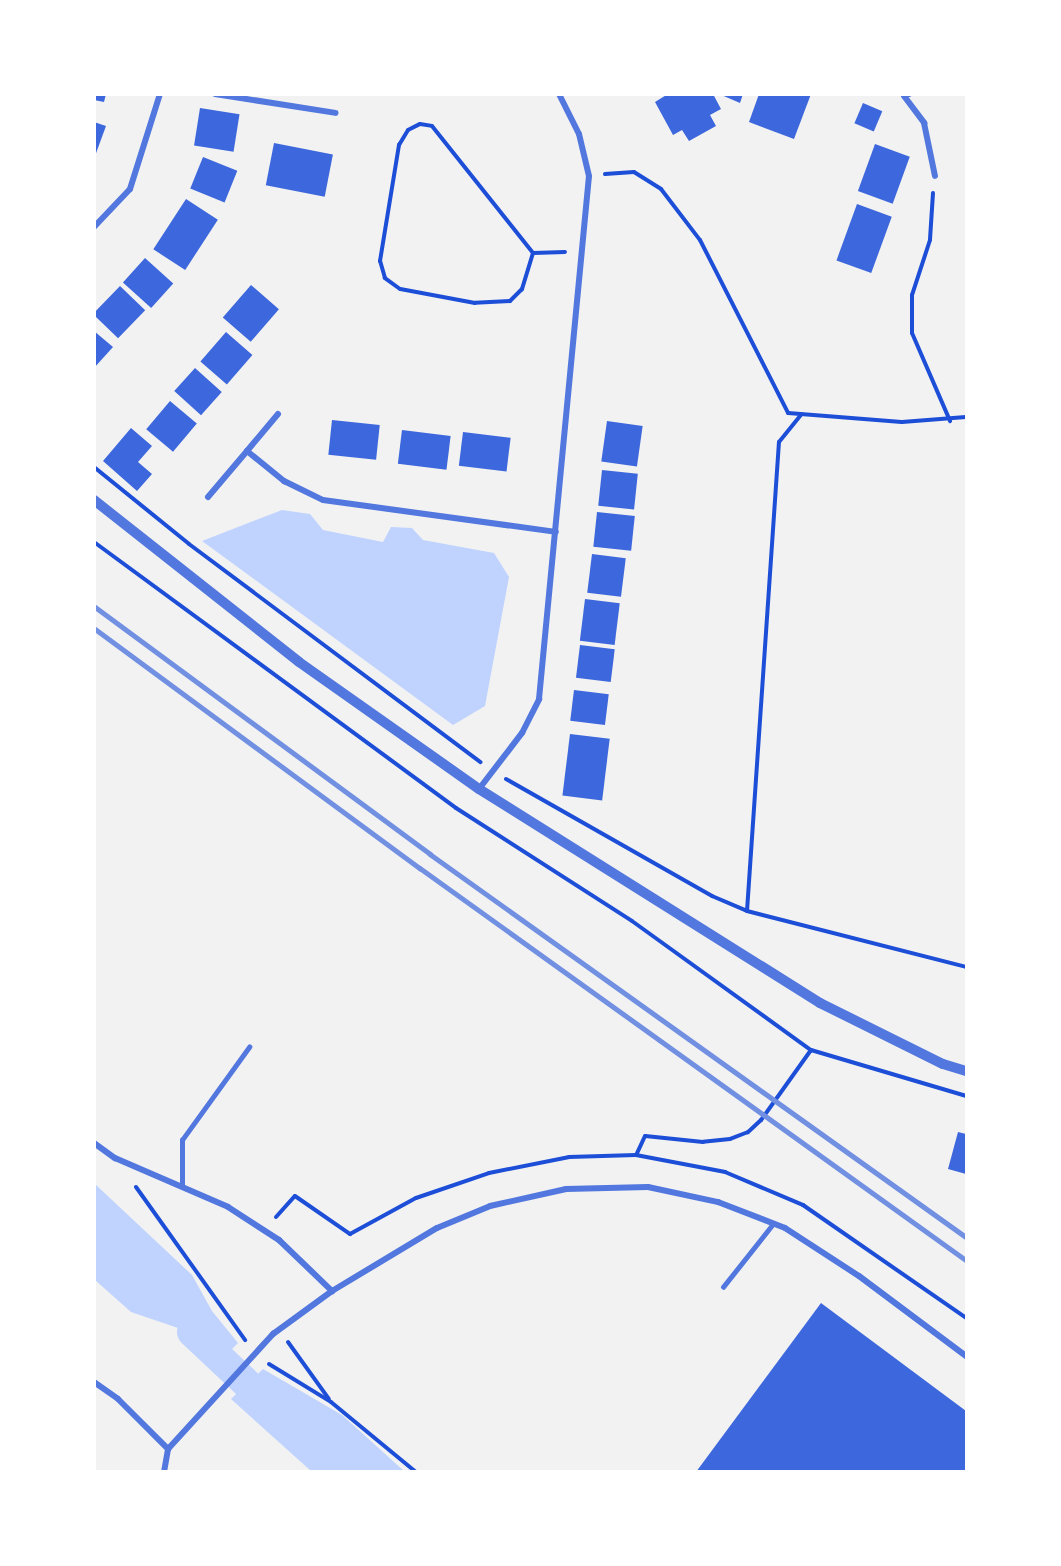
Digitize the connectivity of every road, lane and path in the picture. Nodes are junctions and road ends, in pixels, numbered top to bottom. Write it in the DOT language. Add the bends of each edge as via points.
graph roads {
  1 [pos="160,94"];
  2 [pos="214,94"];
  3 [pos="562,95"];
  4 [pos="904,95"];
  5 [pos="336,113"];
  6 [pos="589,176"];
  7 [pos="935,176"];
  8 [pos="94,227"];
  9 [pos="584,252"];
  10 [pos="533,253"];
  11 [pos="278,414"];
  12 [pos="802,414"];
  13 [pos="966,417"];
  14 [pos="950,421"];
  15 [pos="247,451"];
  16 [pos="208,498"];
  17 [pos="94,500"];
  18 [pos="556,532"];
  19 [pos="94,542"];
  20 [pos="479,789"];
  21 [pos="747,911"];
  22 [pos="249,1047"];
  23 [pos="811,1050"];
  24 [pos="966,1071"];
  25 [pos="966,1096"];
  26 [pos="94,1143"];
  27 [pos="636,1155"];
  28 [pos="182,1187"];
  29 [pos="773,1224"];
  30 [pos="723,1287"];
  31 [pos="332,1291"];
  32 [pos="275,1332"];
  33 [pos="966,1356"];
  34 [pos="94,1382"];
  35 [pos="331,1402"];
  36 [pos="168,1449"];
  37 [pos="164,1472"];
  1 -- 8 [label="street" via="130,189"];
  2 -- 5 [label="street"];
  3 -- 6 [label="street" via="579,134"];
  4 -- 7 [label="street" via="924,123"];
  6 -- 9 [label="street"];
  6 -- 12 [label="path" via="634,172 661,189 700,240 788,413"];
  7 -- 14 [label="path" via="930,240 912,295 912,333"];
  9 -- 10 [label="path"];
  9 -- 18 [label="street"];
  10 -- 10 [label="path" via="522,289 510,301 464,301 400,289 385,278 380,261 399,145 408,130 420,124 432,126"];
  11 -- 15 [label="street"];
  12 -- 14 [label="path" via="902,422"];
  12 -- 21 [label="path" via="779,442"];
  13 -- 14 [label="path"];
  15 -- 16 [label="street"];
  15 -- 18 [label="street" via="284,481 323,500"];
  17 -- 20 [label="street" via="299,662"];
  18 -- 20 [label="street" via="539,699 522,734"];
  19 -- 23 [label="path" via="456,808 632,921"];
  20 -- 24 [label="street" via="820,1003 943,1064"];
  22 -- 28 [label="lane" via="182,1140"];
  23 -- 25 [label="path"];
  23 -- 27 [label="path" via="748,1132 703,1142 645,1136"];
  26 -- 28 [label="street" via="115,1158"];
  28 -- 31 [label="street" via="228,1207 279,1240"];
  29 -- 30 [label="lane"];
  29 -- 31 [label="street" via="718,1202 648,1187 566,1188 490,1206 437,1228"];
  29 -- 33 [label="street" via="859,1276"];
  31 -- 32 [label="street"];
  32 -- 35 [label="path"];
  32 -- 36 [label="street"];
  34 -- 36 [label="street" via="118,1399"];
  36 -- 37 [label="street"];
}
